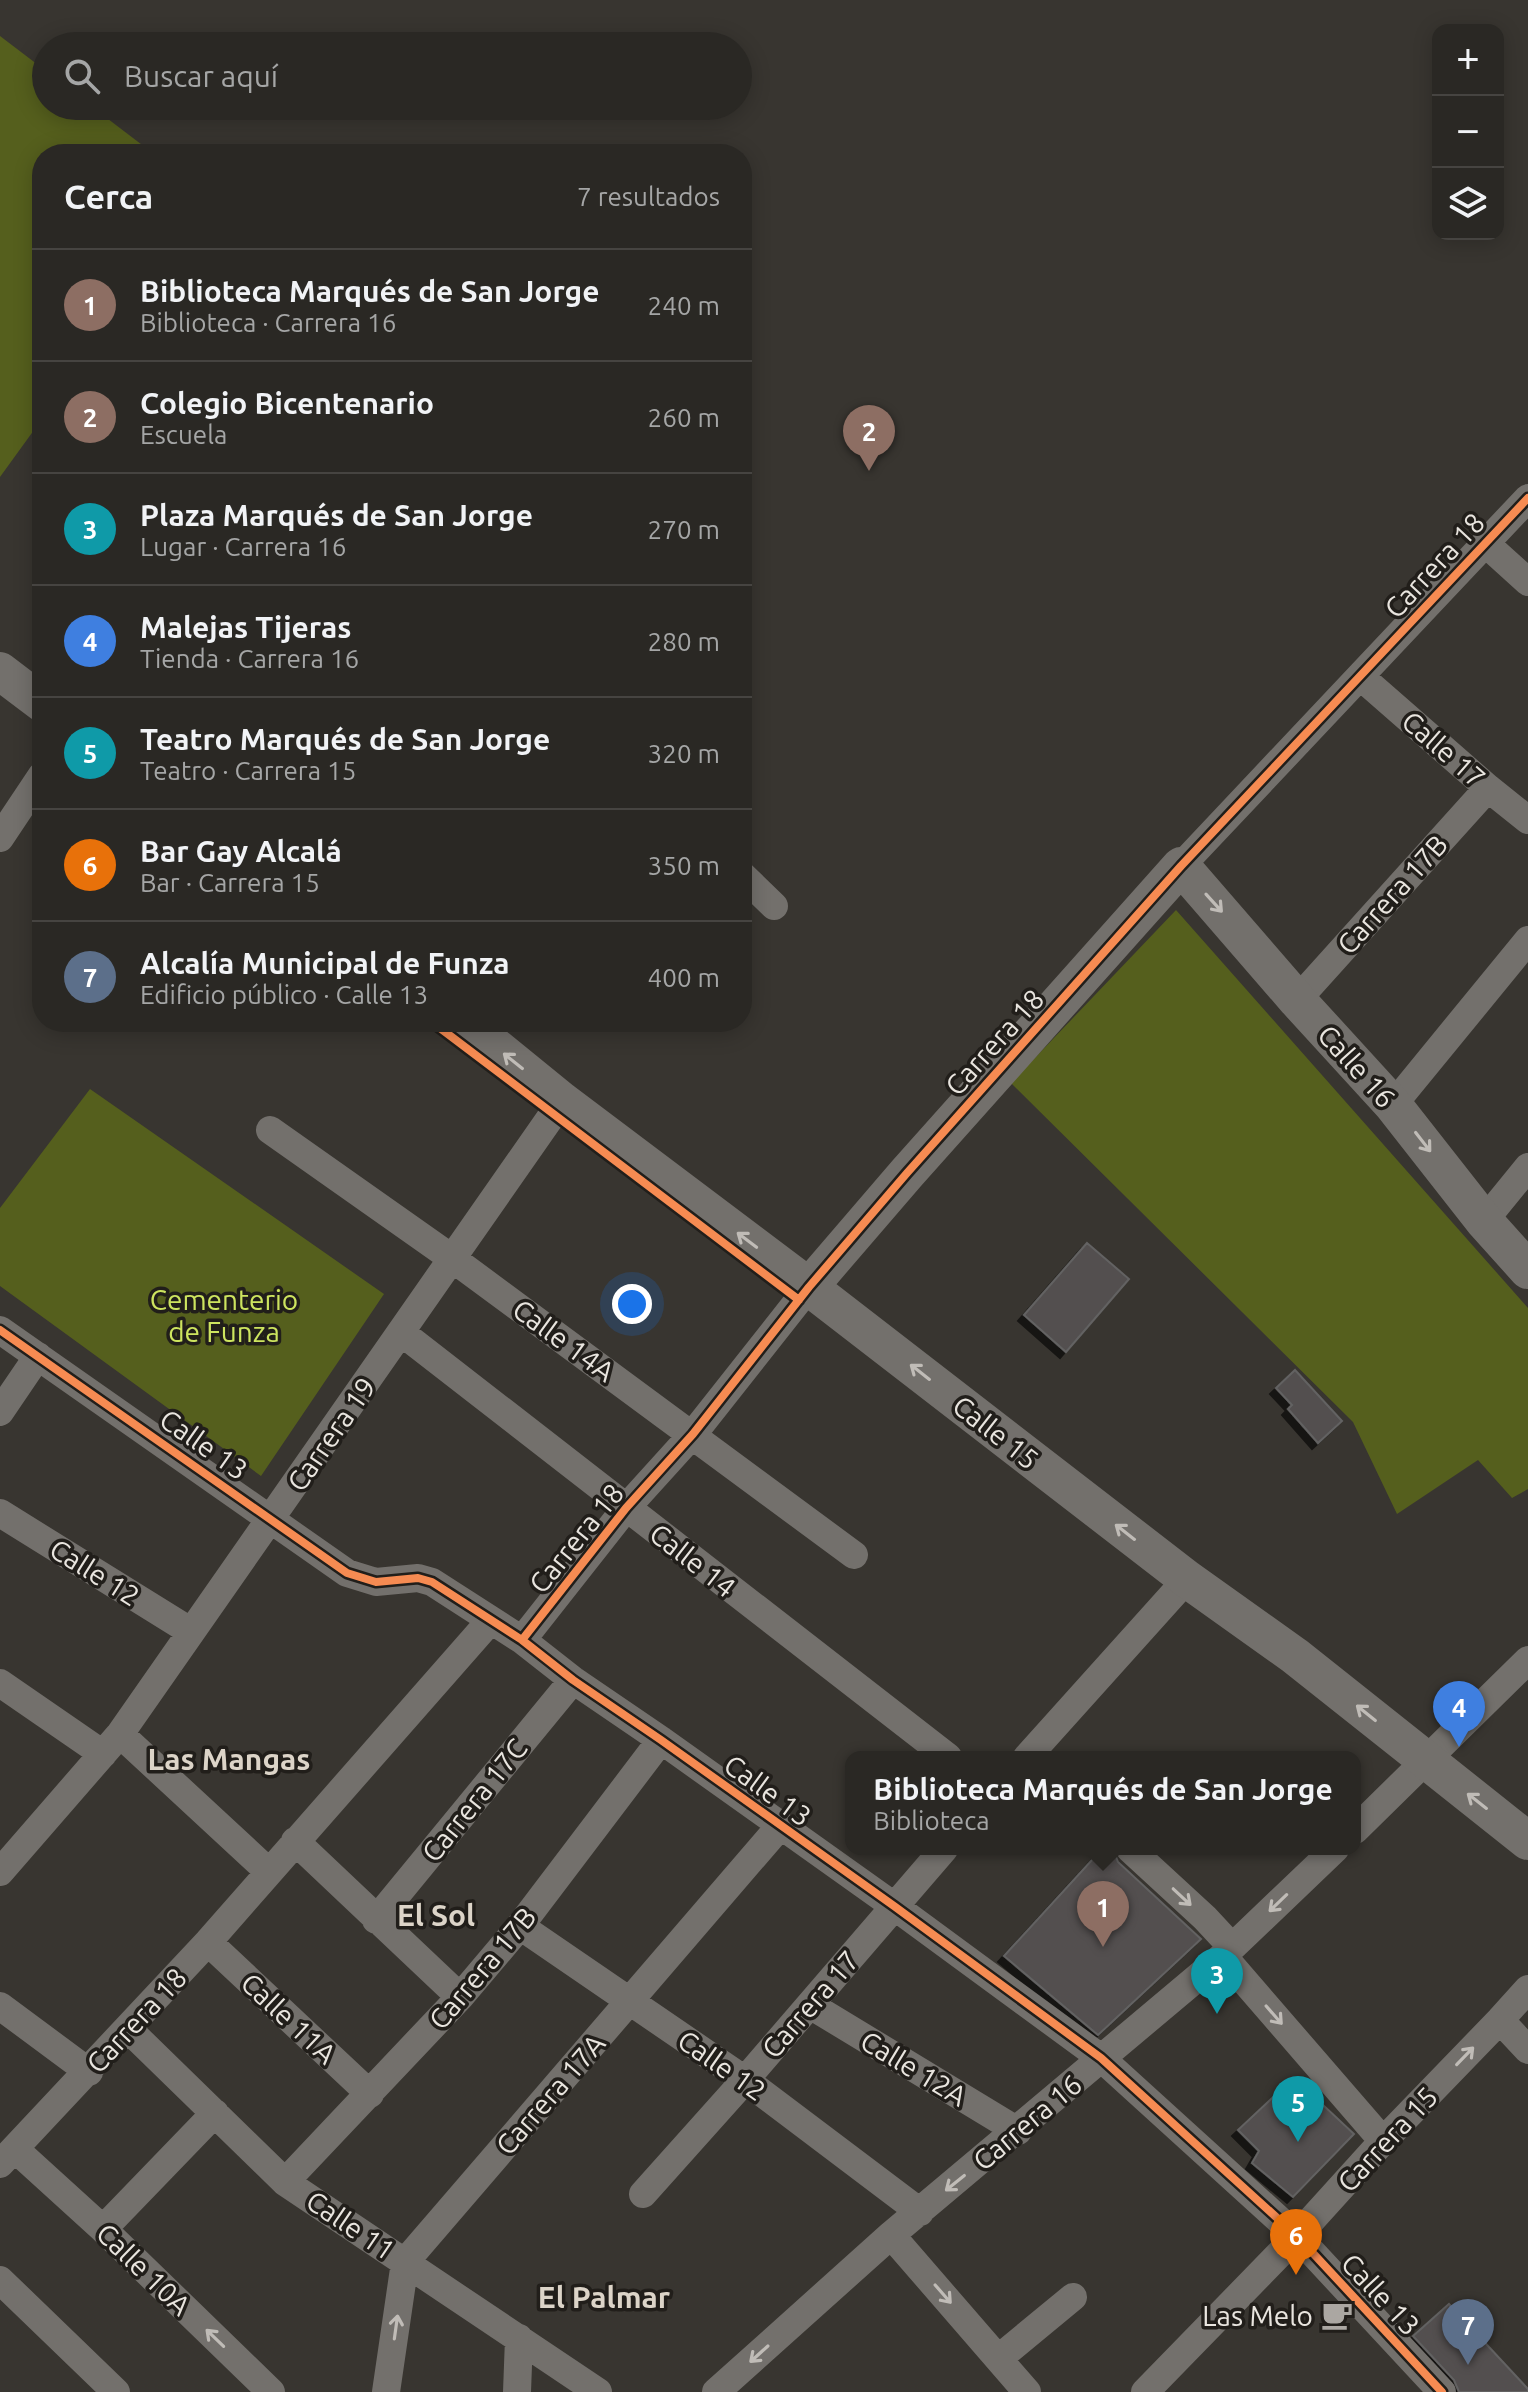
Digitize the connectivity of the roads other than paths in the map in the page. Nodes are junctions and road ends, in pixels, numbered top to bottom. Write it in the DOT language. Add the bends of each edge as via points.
graph roads {
  1 [pos="1528,498"];
  2 [pos="1485,543"];
  3 [pos="1528,582"];
  4 [pos="0,671"];
  5 [pos="1361,677"];
  6 [pos="32,695"];
  7 [pos="1488,788"];
  8 [pos="32,790"];
  9 [pos="1528,820"];
  10 [pos="0,838"];
  11 [pos="1181,866"];
  12 [pos="752,885"];
  13 [pos="774,906"];
  14 [pos="1528,940"];
  15 [pos="1297,1000"];
  16 [pos="477,1032"];
  17 [pos="562,1101"];
  18 [pos="1393,1105"];
  19 [pos="270,1130"];
  20 [pos="1528,1167"];
  21 [pos="1484,1221"];
  22 [pos="453,1259"];
  23 [pos="1528,1270"];
  24 [pos="809,1287"];
  25 [pos="0,1330"];
  26 [pos="402,1333"];
  27 [pos="38,1356"];
  28 [pos="0,1412"];
  29 [pos="693,1434"];
  30 [pos="626,1508"];
  31 [pos="0,1513"];
  32 [pos="272,1518"];
  33 [pos="854,1555"];
  34 [pos="1187,1579"];
  35 [pos="490,1621"];
  36 [pos="190,1631"];
  37 [pos="522,1640"];
  38 [pos="1528,1660"];
  39 [pos="573,1680"];
  40 [pos="0,1683"];
  41 [pos="661,1740"];
  42 [pos="112,1744"];
  43 [pos="940,1751"];
  44 [pos="1032,1751"];
  45 [pos="1426,1762"];
  46 [pos="1361,1824"];
  47 [pos="780,1826"];
  48 [pos="295,1841"];
  49 [pos="1528,1841"];
  50 [pos="939,1855"];
  51 [pos="1137,1855"];
  52 [pos="1329,1855"];
  53 [pos="3,1863"];
  54 [pos="268,1871"];
  55 [pos="894,1906"];
  56 [pos="376,1920"];
  57 [pos="520,1926"];
  58 [pos="208,1942"];
  59 [pos="1227,1952"];
  60 [pos="1528,1989"];
  61 [pos="460,1997"];
  62 [pos="630,2002"];
  63 [pos="810,2005"];
  64 [pos="0,2006"];
  65 [pos="1500,2020"];
  66 [pos="128,2029"];
  67 [pos="1528,2050"];
  68 [pos="1101,2058"];
  69 [pos="89,2072"];
  70 [pos="745,2080"];
  71 [pos="370,2094"];
  72 [pos="215,2113"];
  73 [pos="1018,2131"];
  74 [pos="1383,2141"];
  75 [pos="8,2156"];
  76 [pos="285,2182"];
  77 [pos="643,2194"];
  78 [pos="920,2212"];
  79 [pos="103,2229"];
  80 [pos="891,2235"];
  81 [pos="1297,2236"];
  82 [pos="405,2262"];
  83 [pos="0,2280"];
  84 [pos="1073,2297"];
  85 [pos="519,2338"];
  86 [pos="999,2358"];
  87 [pos="116,2392"];
  88 [pos="271,2392"];
  89 [pos="386,2392"];
  90 [pos="517,2392"];
  91 [pos="598,2392"];
  92 [pos="716,2392"];
  93 [pos="1027,2392"];
  94 [pos="1145,2392"];
  95 [pos="1442,2392"];
  1 -- 2 [label="street, Carrera 18"];
  2 -- 3 [label="street"];
  2 -- 5 [label="street, Carrera 18"];
  4 -- 6 [label="street"];
  5 -- 7 [label="street, Calle 17"];
  5 -- 11 [label="street, Carrera 18"];
  7 -- 9 [label="street, Calle 17"];
  7 -- 15 [label="street, Carrera 17B"];
  8 -- 10 [label="street"];
  11 -- 15 [label="street, Calle 16, one-way"];
  11 -- 24 [label="street, Carrera 18"];
  12 -- 13 [label="street"];
  14 -- 18 [label="street"];
  15 -- 18 [label="street, Calle 16"];
  17 -- 16 [label="street, Calle 15, one-way"];
  17 -- 22 [label="street, Carrera 19"];
  24 -- 17 [label="street, Calle 15, one-way"];
  18 -- 21 [label="street, Calle 16, one-way"];
  19 -- 22 [label="street, Calle 14A"];
  20 -- 21 [label="street"];
  21 -- 23 [label="street, Calle 16"];
  22 -- 26 [label="street, Carrera 19"];
  22 -- 29 [label="street, Calle 14A"];
  24 -- 29 [label="street, Carrera 18"];
  34 -- 24 [label="street, Calle 15, one-way"];
  25 -- 27 [label="street, Calle 13"];
  26 -- 30 [label="street, Calle 14"];
  26 -- 32 [label="street, Carrera 19"];
  27 -- 28 [label="street"];
  27 -- 32 [label="street, Calle 13"];
  29 -- 30 [label="street, Carrera 18"];
  29 -- 33 [label="street, Calle 14A"];
  30 -- 37 [label="street, Carrera 18"];
  30 -- 43 [label="street, Calle 14"];
  31 -- 36 [label="street, Calle 12"];
  32 -- 35 [label="street, Calle 13" via="347,1573 376,1582 432,1582"];
  32 -- 36 [label="street, Carrera 19"];
  34 -- 44 [label="street"];
  45 -- 34 [label="street, Calle 15, one-way" via="1295,1656"];
  35 -- 37 [label="street, Calle 13"];
  35 -- 48 [label="street, Carrera 18"];
  36 -- 42 [label="street, Carrera 19"];
  37 -- 39 [label="street, Calle 13"];
  38 -- 45 [label="street"];
  39 -- 41 [label="street, Calle 13"];
  39 -- 56 [label="street, Carrera 17C"];
  40 -- 42 [label="street"];
  41 -- 47 [label="street, Calle 13"];
  41 -- 57 [label="street, Carrera 17B"];
  42 -- 53 [label="street, Carrera 19"];
  42 -- 54 [label="street"];
  45 -- 46 [label="street"];
  49 -- 45 [label="street, Calle 15, one-way"];
  47 -- 55 [label="street, Calle 13"];
  47 -- 62 [label="street, Carrera 17A"];
  48 -- 54 [label="street, Carrera 18"];
  48 -- 56 [label="street"];
  50 -- 55 [label="street, Carrera 17"];
  51 -- 59 [label="street, one-way" via="1205,1918"];
  52 -- 59 [label="street, Carrera 16, one-way"];
  54 -- 58 [label="street, Carrera 18"];
  55 -- 63 [label="street, Carrera 17"];
  55 -- 68 [label="street, Calle 13"];
  56 -- 61 [label="street"];
  57 -- 61 [label="street, Carrera 17B"];
  57 -- 62 [label="street, Calle 12"];
  58 -- 66 [label="street, Carrera 18"];
  58 -- 71 [label="street, Calle 11A"];
  59 -- 68 [label="street, Carrera 16"];
  59 -- 74 [label="street, one-way"];
  60 -- 65 [label="street, Carrera 15"];
  61 -- 71 [label="street, Carrera 17B"];
  62 -- 70 [label="street, Calle 12"];
  62 -- 82 [label="street, Carrera 17A"];
  63 -- 70 [label="street, Carrera 17"];
  63 -- 73 [label="street, Calle 12A"];
  64 -- 69 [label="street"];
  65 -- 67 [label="street"];
  74 -- 65 [label="street, Carrera 15, one-way"];
  66 -- 69 [label="street, Carrera 18"];
  66 -- 72 [label="street, Calle 11"];
  68 -- 73 [label="street, Carrera 16"];
  68 -- 81 [label="street, Calle 13"];
  69 -- 75 [label="street, Carrera 18"];
  70 -- 77 [label="street, Carrera 17"];
  70 -- 78 [label="street, Calle 12"];
  71 -- 76 [label="street, Carrera 17B"];
  72 -- 76 [label="street, Calle 11"];
  72 -- 79 [label="street"];
  73 -- 78 [label="street, Carrera 16, one-way"];
  74 -- 81 [label="street, Carrera 15"];
  75 -- 79 [label="street, Calle 10A"];
  76 -- 82 [label="street, Calle 11"];
  78 -- 80 [label="street, Carrera 16"];
  88 -- 79 [label="street, Calle 10A, one-way"];
  80 -- 86 [label="street, one-way"];
  80 -- 92 [label="street, Carrera 16, one-way"];
  81 -- 94 [label="street, Carrera 15"];
  81 -- 95 [label="street, Calle 13"];
  82 -- 85 [label="street, Calle 11"];
  89 -- 82 [label="street, one-way"];
  83 -- 87 [label="street"];
  84 -- 86 [label="street"];
  85 -- 90 [label="street"];
  85 -- 91 [label="street, Calle 11"];
  86 -- 93 [label="street"];
}
